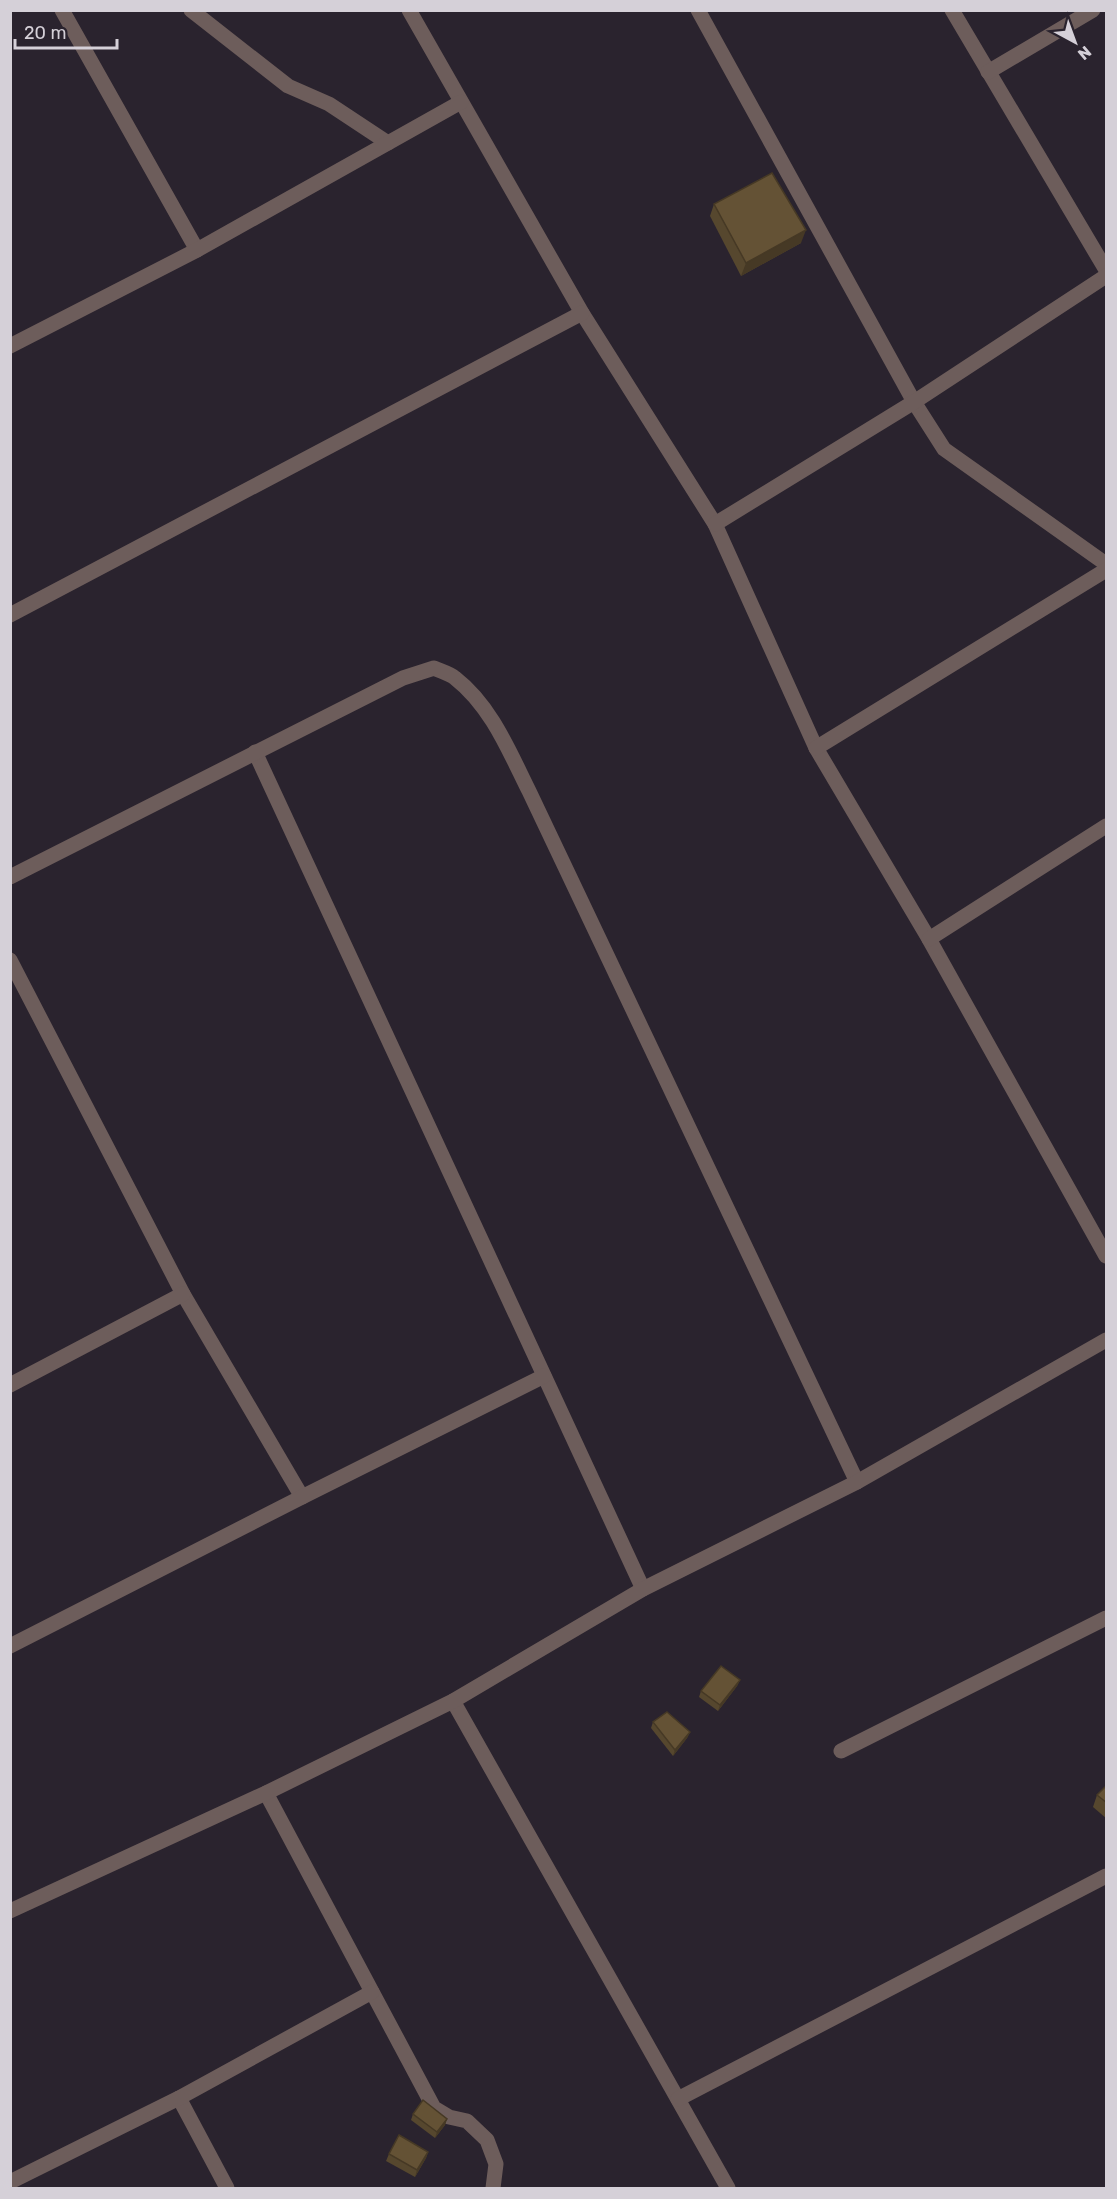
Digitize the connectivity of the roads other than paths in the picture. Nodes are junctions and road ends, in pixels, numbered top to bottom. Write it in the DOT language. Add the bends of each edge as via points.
graph roads {
  1 [pos="62,10"];
  2 [pos="191,10"];
  3 [pos="409,10"];
  4 [pos="698,10"];
  5 [pos="952,10"];
  6 [pos="1093,10"];
  7 [pos="988,72"];
  8 [pos="461,102"];
  9 [pos="388,143"];
  10 [pos="197,250"];
  11 [pos="1107,270"];
  12 [pos="1107,276"];
  13 [pos="582,314"];
  14 [pos="10,346"];
  15 [pos="914,402"];
  16 [pos="715,524"];
  17 [pos="1107,564"];
  18 [pos="1107,570"];
  19 [pos="10,615"];
  20 [pos="816,748"];
  21 [pos="255,752"];
  22 [pos="1107,826"];
  23 [pos="10,877"];
  24 [pos="928,939"];
  25 [pos="10,960"];
  26 [pos="1107,1256"];
  27 [pos="183,1294"];
  28 [pos="1107,1340"];
  29 [pos="544,1376"];
  30 [pos="10,1385"];
  31 [pos="857,1482"];
  32 [pos="302,1497"];
  33 [pos="643,1589"];
  34 [pos="1107,1617"];
  35 [pos="10,1646"];
  36 [pos="453,1701"];
  37 [pos="841,1751"];
  38 [pos="266,1793"];
  39 [pos="1107,1876"];
  40 [pos="10,1911"];
  41 [pos="372,1992"];
  42 [pos="178,2098"];
  43 [pos="678,2099"];
  44 [pos="10,2182"];
  45 [pos="227,2188"];
  46 [pos="493,2188"];
  47 [pos="728,2188"];
  1 -- 10 [label="street"];
  2 -- 9 [label="street" via="288,86 329,104"];
  3 -- 8 [label="street"];
  4 -- 15 [label="street"];
  5 -- 7 [label="street"];
  6 -- 7 [label="street"];
  7 -- 11 [label="street"];
  8 -- 9 [label="street"];
  8 -- 13 [label="street"];
  9 -- 10 [label="street"];
  10 -- 14 [label="street"];
  12 -- 15 [label="street"];
  13 -- 16 [label="street"];
  13 -- 19 [label="street"];
  15 -- 16 [label="street"];
  15 -- 17 [label="street" via="944,448"];
  16 -- 20 [label="street"];
  18 -- 20 [label="street"];
  20 -- 24 [label="street"];
  21 -- 23 [label="street"];
  21 -- 29 [label="street"];
  21 -- 31 [label="street" via="403,678 434,668 453,676 472,694 496,727 529,791"];
  22 -- 24 [label="street"];
  24 -- 26 [label="street"];
  25 -- 27 [label="street"];
  27 -- 30 [label="street"];
  27 -- 32 [label="street"];
  28 -- 31 [label="street"];
  29 -- 32 [label="street"];
  29 -- 33 [label="street"];
  31 -- 33 [label="street"];
  32 -- 35 [label="street"];
  33 -- 36 [label="street"];
  34 -- 37 [label="street"];
  36 -- 38 [label="street"];
  36 -- 43 [label="street"];
  38 -- 40 [label="street"];
  38 -- 41 [label="street"];
  39 -- 43 [label="street"];
  41 -- 42 [label="street"];
  41 -- 46 [label="street" via="434,2108 467,2121 487,2140 496,2164"];
  42 -- 44 [label="street"];
  42 -- 45 [label="street"];
  43 -- 47 [label="street"];
}
